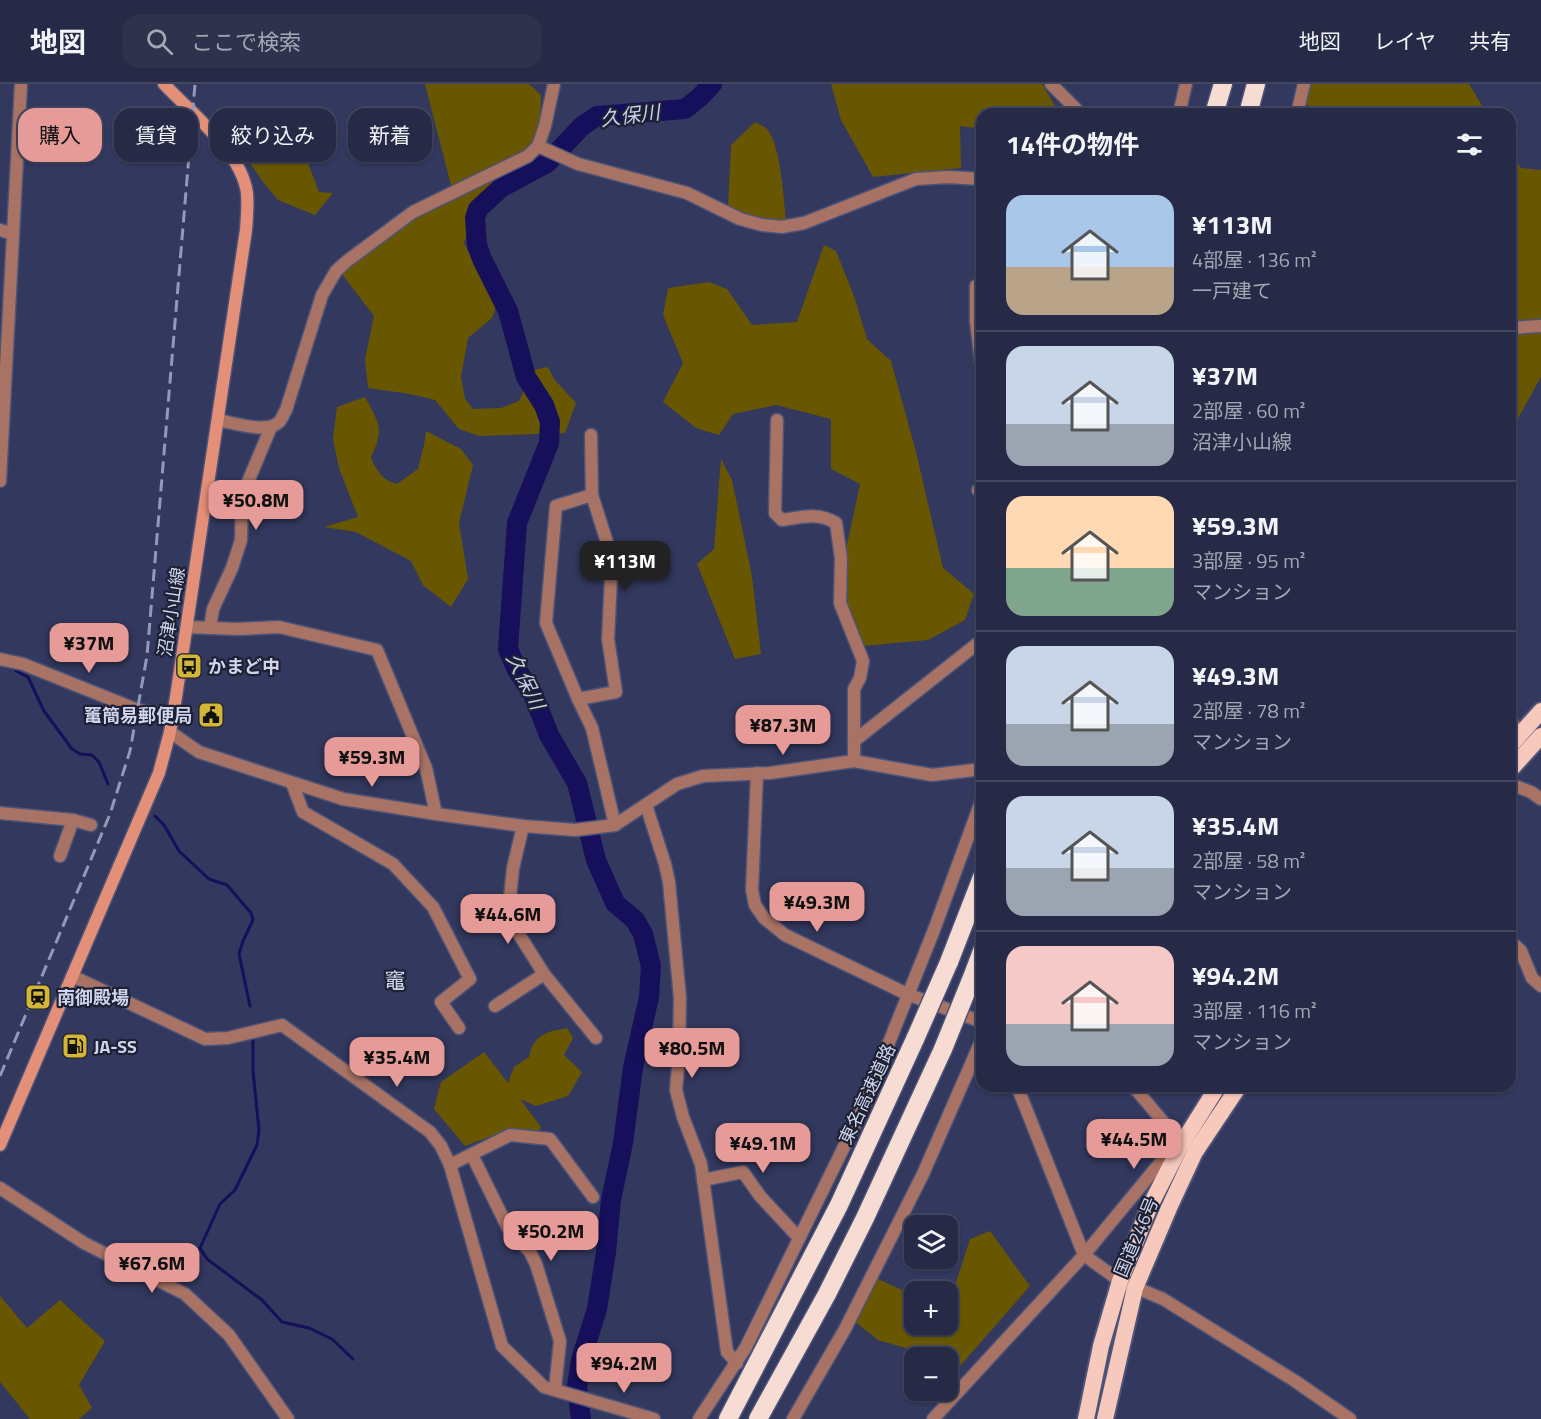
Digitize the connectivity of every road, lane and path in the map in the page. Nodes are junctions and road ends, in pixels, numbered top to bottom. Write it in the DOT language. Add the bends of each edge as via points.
graph roads {
  1 [pos="21,84"];
  2 [pos="164,84"];
  3 [pos="554,84"];
  4 [pos="1051,84"];
  5 [pos="1186,84"];
  6 [pos="1223,84"];
  7 [pos="1256,84"];
  8 [pos="1304,84"];
  9 [pos="1075,108"];
  10 [pos="1180,108"];
  11 [pos="1216,108"];
  12 [pos="1250,108"];
  13 [pos="1298,108"];
  14 [pos="539,146"];
  15 [pos="976,179"];
  16 [pos="0,230"];
  17 [pos="13,234"];
  18 [pos="976,286"];
  19 [pos="976,321"];
  20 [pos="1541,326"];
  21 [pos="1516,328"];
  22 [pos="218,420"];
  23 [pos="777,420"];
  24 [pos="271,427"];
  25 [pos="591,435"];
  26 [pos="0,481"];
  27 [pos="592,495"];
  28 [pos="187,627"];
  29 [pos="210,628"];
  30 [pos="976,645"];
  31 [pos="0,659"];
  32 [pos="578,699"];
  33 [pos="1541,711"];
  34 [pos="173,716"];
  35 [pos="170,732"];
  36 [pos="1541,736"];
  37 [pos="1516,740"];
  38 [pos="854,741"];
  39 [pos="854,761"];
  40 [pos="1516,763"];
  41 [pos="976,770"];
  42 [pos="757,773"];
  43 [pos="292,783"];
  44 [pos="1516,786"];
  45 [pos="1541,799"];
  46 [pos="646,805"];
  47 [pos="0,813"];
  48 [pos="436,814"];
  49 [pos="976,815"];
  50 [pos="73,820"];
  51 [pos="91,825"];
  52 [pos="615,825"];
  53 [pos="523,826"];
  54 [pos="60,856"];
  55 [pos="976,892"];
  56 [pos="1516,946"];
  57 [pos="976,967"];
  58 [pos="544,974"];
  59 [pos="72,975"];
  60 [pos="1541,986"];
  61 [pos="907,994"];
  62 [pos="495,1006"];
  63 [pos="976,1020"];
  64 [pos="459,1028"];
  65 [pos="596,1038"];
  66 [pos="976,1053"];
  67 [pos="1019,1092"];
  68 [pos="1138,1092"];
  69 [pos="1214,1092"];
  70 [pos="1235,1092"];
  71 [pos="0,1145"];
  72 [pos="472,1155"];
  73 [pos="450,1165"];
  74 [pos="703,1180"];
  75 [pos="0,1188"];
  76 [pos="593,1197"];
  77 [pos="799,1238"];
  78 [pos="1084,1255"];
  79 [pos="1127,1285"];
  80 [pos="737,1363"];
  81 [pos="555,1389"];
  82 [pos="760,1416"];
  83 [pos="288,1419"];
  84 [pos="654,1419"];
  85 [pos="699,1419"];
  86 [pos="728,1419"];
  87 [pos="793,1419"];
  88 [pos="933,1419"];
  89 [pos="1086,1419"];
  90 [pos="1105,1419"];
  91 [pos="1350,1419"];
  1 -- 17 [label="street"];
  2 -- 22 [label="main road, 沼津小山線" via="226,150 237,165 246,191 246,230"];
  3 -- 14 [label="street"];
  4 -- 9 [label="street"];
  5 -- 10 [label="street"];
  6 -- 11 [label="highway"];
  7 -- 12 [label="highway"];
  8 -- 13 [label="street"];
  14 -- 15 [label="street" via="578,164 687,193 740,219 782,227 804,223 916,179"];
  14 -- 24 [label="street" via="528,156 413,212 336,271 322,295 286,410"];
  16 -- 17 [label="street"];
  17 -- 26 [label="street"];
  18 -- 19 [label="street"];
  20 -- 21 [label="street"];
  22 -- 24 [label="street"];
  22 -- 28 [label="main road, 沼津小山線"];
  23 -- 38 [label="street" via="775,513 782,520 810,515 836,523 841,558 840,603 863,661 854,689"];
  24 -- 29 [label="street" via="242,496 241,540 213,609"];
  25 -- 27 [label="street"];
  27 -- 32 [label="street" via="556,506 546,623"];
  27 -- 32 [label="street" via="612,558 608,639 616,692"];
  28 -- 29 [label="street"];
  28 -- 34 [label="main road, 沼津小山線"];
  29 -- 48 [label="street" via="279,627 377,650 426,768"];
  30 -- 38 [label="street"];
  31 -- 34 [label="street" via="23,664 138,710"];
  32 -- 52 [label="street" via="592,728"];
  33 -- 37 [label="highway"];
  34 -- 35 [label="main road, 沼津小山線"];
  35 -- 43 [label="street" via="199,752"];
  35 -- 59 [label="main road, 沼津小山線" via="159,773"];
  36 -- 40 [label="highway"];
  38 -- 39 [label="street"];
  39 -- 41 [label="street" via="932,775"];
  39 -- 42 [label="street"];
  42 -- 46 [label="street" via="691,778"];
  42 -- 61 [label="street" via="752,890 755,905 785,935"];
  43 -- 48 [label="street" via="343,799"];
  43 -- 64 [label="street" via="303,812 393,864 433,907 470,980 441,1002"];
  44 -- 45 [label="street"];
  46 -- 52 [label="street"];
  46 -- 74 [label="street" via="669,882 680,998 676,1090"];
  47 -- 50 [label="street"];
  48 -- 53 [label="street"];
  49 -- 61 [label="street"];
  50 -- 51 [label="street"];
  50 -- 54 [label="street"];
  52 -- 53 [label="street" via="575,830"];
  53 -- 58 [label="street" via="513,868 508,917"];
  55 -- 86 [label="highway, 東名高速道路, bridge" via="949,962 839,1204"];
  56 -- 60 [label="street" via="1532,978"];
  57 -- 82 [label="highway, bridge" via="870,1207"];
  58 -- 62 [label="street"];
  58 -- 65 [label="street"];
  59 -- 71 [label="main road, 沼津小山線"];
  59 -- 73 [label="street" via="205,1039 228,1038 282,1025 430,1132"];
  61 -- 63 [label="street"];
  61 -- 77 [label="street" via="862,1110"];
  66 -- 87 [label="street" via="923,1174 845,1329"];
  67 -- 78 [label="street"];
  68 -- 78 [label="street" via="1176,1137 1169,1152"];
  69 -- 79 [label="highway, 国道246号" via="1149,1208"];
  70 -- 79 [label="highway, 国道246号" via="1195,1152"];
  72 -- 73 [label="street"];
  72 -- 76 [label="street" via="510,1135 550,1139"];
  72 -- 81 [label="street" via="508,1228 536,1264 560,1341"];
  73 -- 81 [label="street" via="502,1346 544,1387"];
  74 -- 77 [label="street" via="743,1172"];
  74 -- 80 [label="street" via="728,1352"];
  75 -- 83 [label="street" via="84,1243 184,1294 229,1335"];
  77 -- 80 [label="street"];
  78 -- 79 [label="street"];
  78 -- 88 [label="street"];
  79 -- 89 [label="highway, 国道246号" via="1101,1347"];
  79 -- 90 [label="highway, 国道246号"];
  79 -- 91 [label="street" via="1163,1299"];
  80 -- 85 [label="street"];
  81 -- 84 [label="street"];
}
